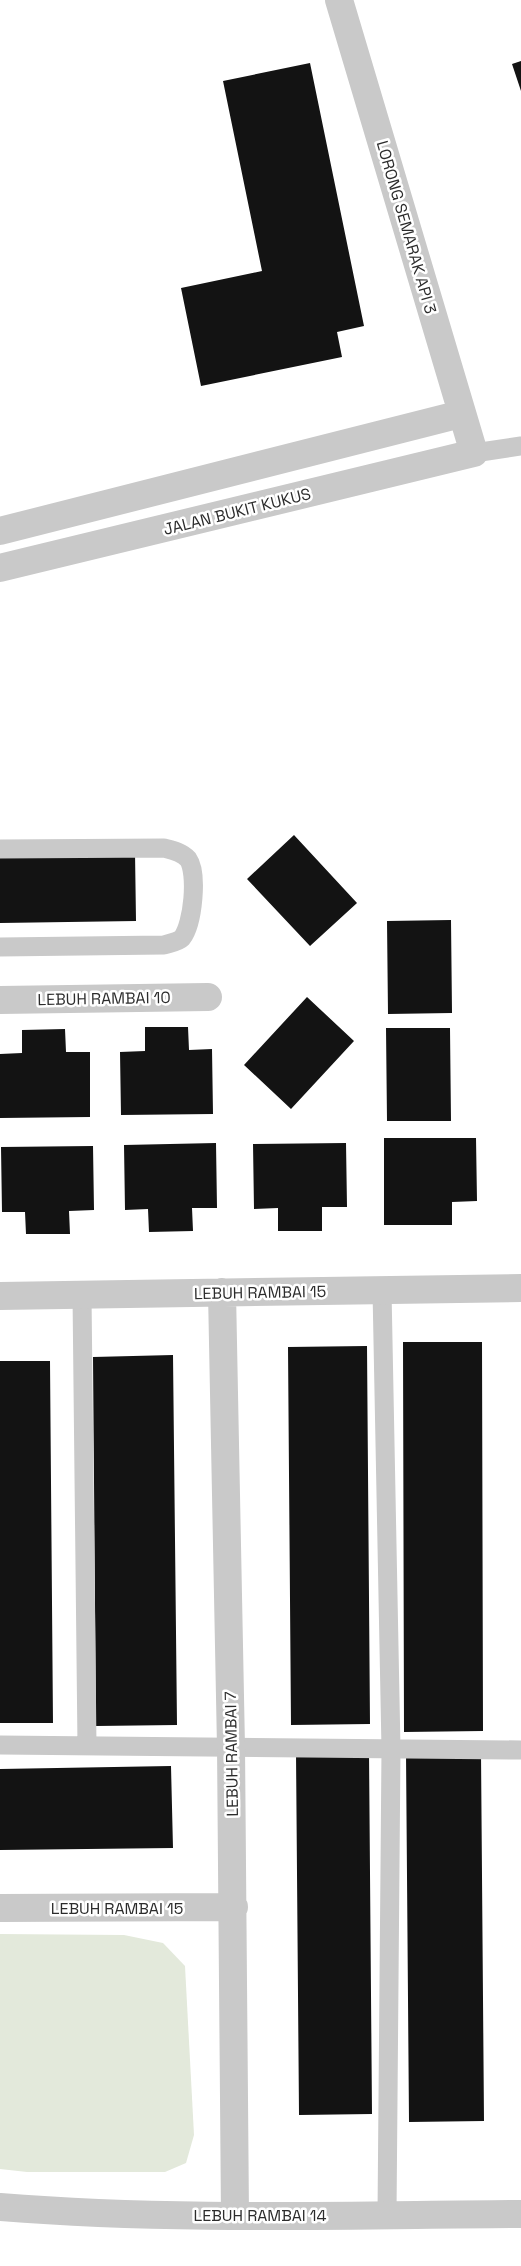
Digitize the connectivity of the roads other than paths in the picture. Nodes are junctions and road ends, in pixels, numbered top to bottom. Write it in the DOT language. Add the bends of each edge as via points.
graph roads {
  1 [pos="340,0"];
  2 [pos="461,414"];
  3 [pos="521,446"];
  4 [pos="474,453"];
  5 [pos="0,531"];
  6 [pos="0,568"];
  7 [pos="0,849"];
  8 [pos="0,946"];
  9 [pos="208,997"];
  10 [pos="0,1000"];
  11 [pos="521,1288"];
  12 [pos="382,1290"];
  13 [pos="222,1292"];
  14 [pos="82,1295"];
  15 [pos="0,1296"];
  16 [pos="0,1745"];
  17 [pos="87,1746"];
  18 [pos="232,1747"];
  19 [pos="391,1749"];
  20 [pos="521,1750"];
  21 [pos="234,1907"];
  22 [pos="0,1908"];
  23 [pos="0,2207"];
  24 [pos="521,2214"];
  25 [pos="387,2215"];
  26 [pos="235,2216"];
  1 -- 2 [label="street, LORONG SEMARAK API 3"];
  2 -- 4 [label="street, LORONG SEMARAK API 3"];
  2 -- 5 [label="street"];
  3 -- 4 [label="lane"];
  4 -- 6 [label="street, JALAN BUKIT KUKUS"];
  7 -- 8 [label="lane" via="164,848 177,851 187,857 192,866 192,915 180,940 164,945"];
  9 -- 10 [label="street, LEBUH RAMBAI 10"];
  11 -- 12 [label="street, LEBUH RAMBAI 15"];
  12 -- 13 [label="street, LEBUH RAMBAI 15"];
  12 -- 19 [label="lane"];
  13 -- 14 [label="street, LEBUH RAMBAI 15"];
  13 -- 18 [label="street, LEBUH RAMBAI 7"];
  14 -- 15 [label="street, LEBUH RAMBAI 15"];
  14 -- 17 [label="lane"];
  16 -- 17 [label="lane"];
  17 -- 18 [label="lane"];
  18 -- 19 [label="lane"];
  18 -- 21 [label="street, LEBUH RAMBAI 7"];
  19 -- 20 [label="lane"];
  19 -- 25 [label="lane"];
  21 -- 22 [label="street, LEBUH RAMBAI 15"];
  21 -- 26 [label="street, LEBUH RAMBAI 7"];
  23 -- 26 [label="street, LEBUH RAMBAI 14" via="74,2213"];
  24 -- 25 [label="street, LEBUH RAMBAI 14"];
  25 -- 26 [label="street, LEBUH RAMBAI 14"];
}
